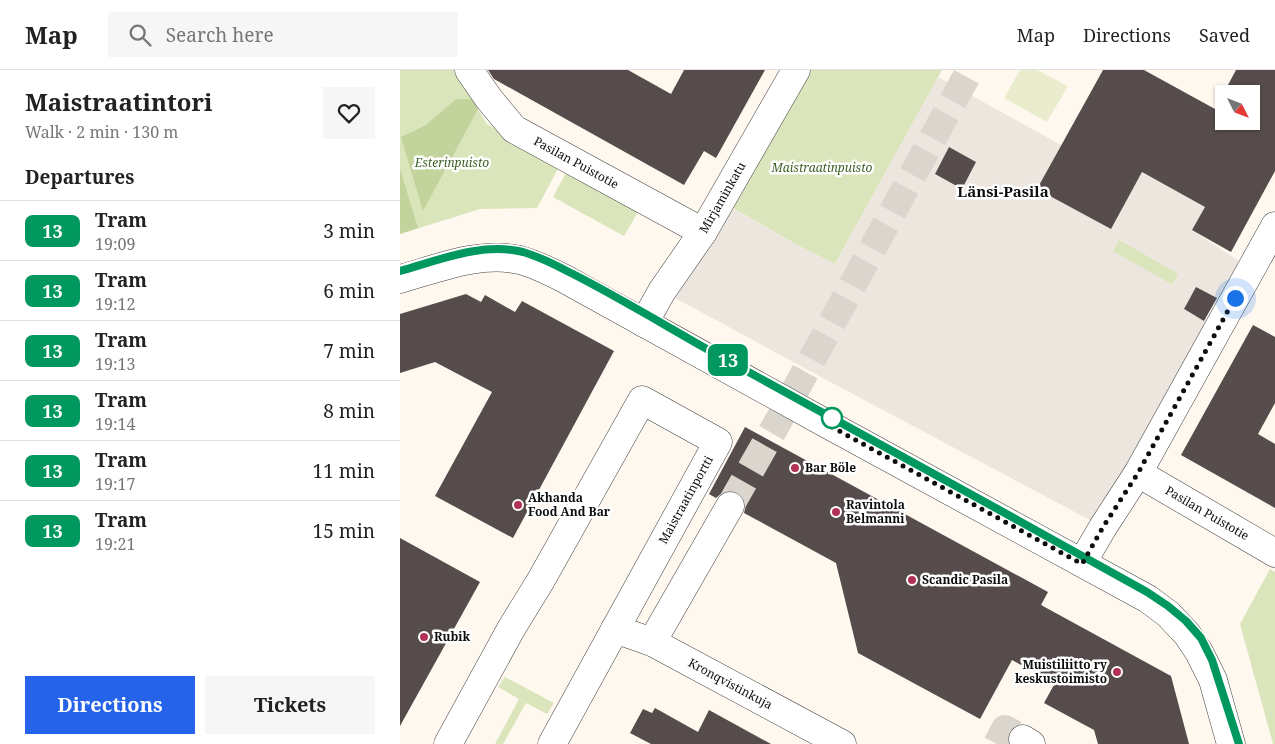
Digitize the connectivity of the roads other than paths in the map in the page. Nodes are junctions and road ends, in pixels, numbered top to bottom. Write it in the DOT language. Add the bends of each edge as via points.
graph roads {
  1 [pos="469,70"];
  2 [pos="796,70"];
  3 [pos="1275,226"];
  4 [pos="702,232"];
  5 [pos="400,279"];
  6 [pos="644,324"];
  7 [pos="1138,473"];
  8 [pos="730,506"];
  9 [pos="1275,553"];
  10 [pos="1082,564"];
  11 [pos="615,629"];
  12 [pos="652,642"];
  13 [pos="448,744"];
  14 [pos="552,744"];
  15 [pos="842,744"];
  16 [pos="1231,744"];
  1 -- 4 [label="street, Pasilan Puistotie" via="514,129"];
  2 -- 4 [label="street, Mirjaminkatu"];
  3 -- 7 [label="street"];
  4 -- 6 [label="street, Mirjaminkatu"];
  5 -- 6 [label="street" via="482,258 521,260 563,278"];
  6 -- 10 [label="street"];
  7 -- 9 [label="street, Pasilan Puistotie"];
  7 -- 10 [label="street"];
  8 -- 12 [label="street"];
  10 -- 16 [label="street" via="1148,599 1187,634 1213,680"];
  11 -- 12 [label="street, Kronqvistinkuja"];
  11 -- 13 [label="street, Maistraatinportti" via="718,442 642,400"];
  11 -- 14 [label="street, Maistraatinportti"];
  12 -- 15 [label="street, Kronqvistinkuja"];
}
